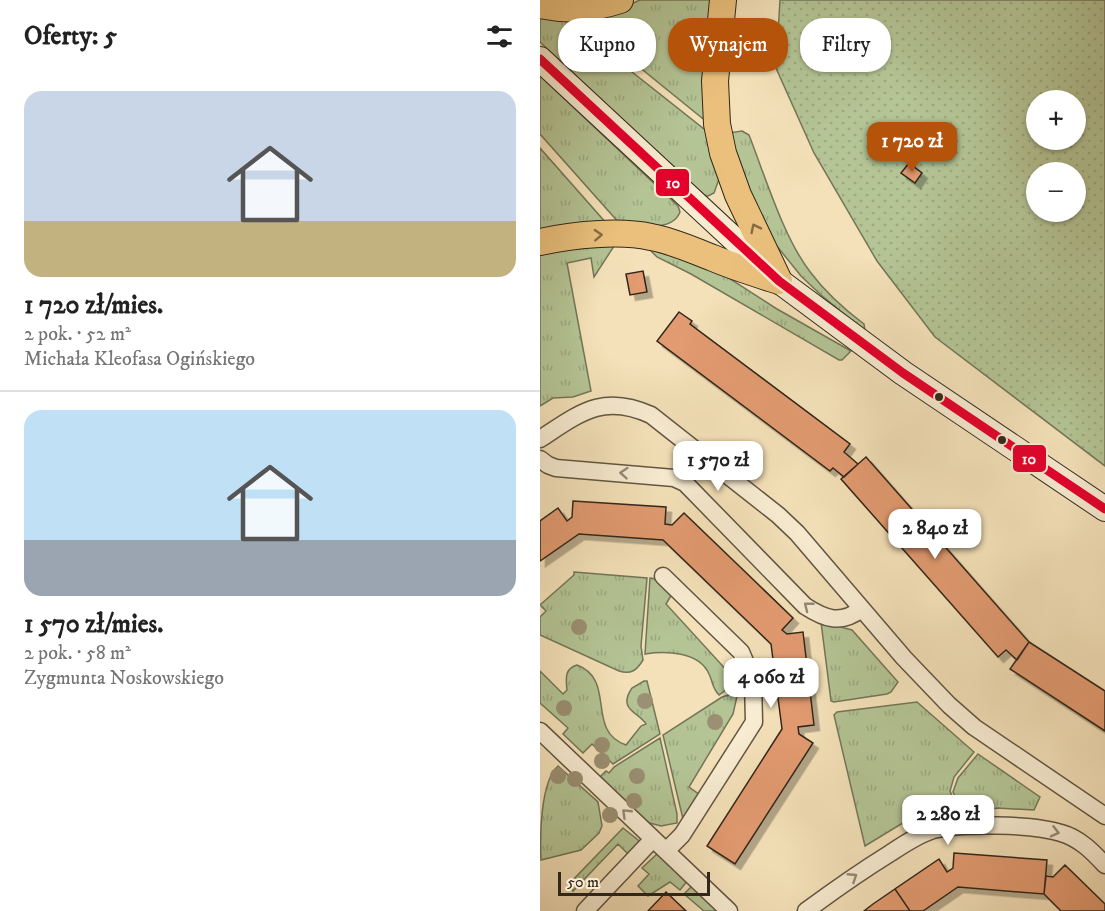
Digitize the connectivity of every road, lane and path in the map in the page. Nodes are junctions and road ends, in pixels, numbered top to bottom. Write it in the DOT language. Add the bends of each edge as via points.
graph roads {
  1 [pos="620,0"];
  2 [pos="723,0"];
  3 [pos="540,5"];
  4 [pos="540,59"];
  5 [pos="540,242"];
  6 [pos="779,281"];
  7 [pos="540,439"];
  8 [pos="540,459"];
  9 [pos="1105,509"];
  10 [pos="663,576"];
  11 [pos="861,609"];
  12 [pos="540,731"];
  13 [pos="1105,816"];
  14 [pos="653,839"];
  15 [pos="666,851"];
  16 [pos="1105,865"];
  17 [pos="585,911"];
  18 [pos="729,911"];
  19 [pos="806,911"];
  1 -- 3 [label="main road" via="584,9"];
  6 -- 2 [label="main road, one-way" via="738,195 717,124 715,81"];
  4 -- 6 [label="street"];
  5 -- 6 [label="main road, one-way" via="619,234 649,236"];
  6 -- 9 [label="street" via="903,373"];
  7 -- 11 [label="street" via="600,406 634,407 651,415 778,515"];
  11 -- 8 [label="street, one-way" via="843,620 805,606 685,483 674,478 556,468"];
  10 -- 15 [label="street" via="741,652 753,680 754,722 682,835"];
  11 -- 13 [label="street" via="925,682 974,727"];
  14 -- 12 [label="street, one-way"];
  14 -- 15 [label="street"];
  14 -- 17 [label="street"];
  15 -- 18 [label="street"];
  19 -- 16 [label="street, one-way" via="914,838 934,830 1034,827 1062,833 1087,846"];
}
